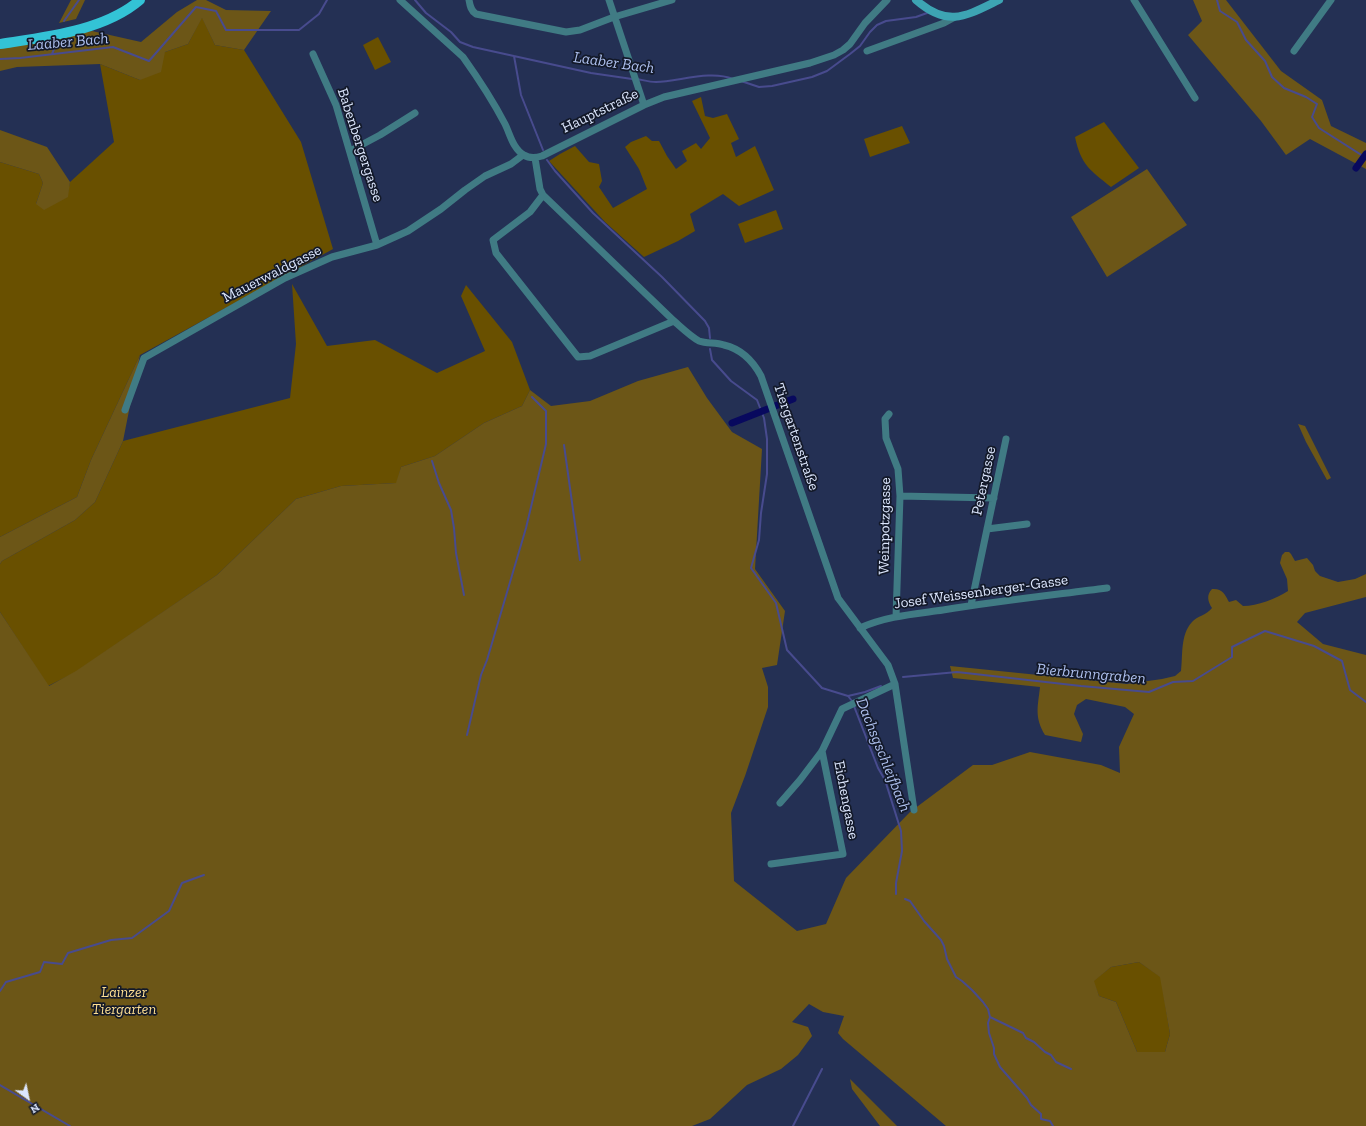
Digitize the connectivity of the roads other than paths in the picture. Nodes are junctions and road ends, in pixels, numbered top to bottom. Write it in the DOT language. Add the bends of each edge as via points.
graph roads {
  1 [pos="140,0"];
  2 [pos="400,0"];
  3 [pos="469,0"];
  4 [pos="609,0"];
  5 [pos="672,0"];
  6 [pos="887,0"];
  7 [pos="916,0"];
  8 [pos="999,0"];
  9 [pos="1134,0"];
  10 [pos="1331,0"];
  11 [pos="614,17"];
  12 [pos="955,17"];
  13 [pos="0,44"];
  14 [pos="867,51"];
  15 [pos="1294,51"];
  16 [pos="313,54"];
  17 [pos="1195,98"];
  18 [pos="644,105"];
  19 [pos="415,113"];
  20 [pos="350,151"];
  21 [pos="523,155"];
  22 [pos="535,158"];
  23 [pos="543,195"];
  24 [pos="377,245"];
  25 [pos="674,321"];
  26 [pos="124,410"];
  27 [pos="888,414"];
  28 [pos="1006,440"];
  29 [pos="900,496"];
  30 [pos="994,498"];
  31 [pos="1026,524"];
  32 [pos="988,529"];
  33 [pos="1107,588"];
  34 [pos="971,606"];
  35 [pos="896,617"];
  36 [pos="860,628"];
  37 [pos="895,684"];
  38 [pos="822,751"];
  39 [pos="780,803"];
  40 [pos="914,810"];
  41 [pos="771,864"];
  1 -- 13 [label="main road" via="127,10 86,27"];
  2 -- 21 [label="street" via="463,57"];
  3 -- 11 [label="street" via="476,14 566,32 580,30"];
  4 -- 11 [label="street"];
  5 -- 11 [label="street"];
  6 -- 18 [label="street, Hauptstraße" via="850,44 834,55 810,63 664,97"];
  7 -- 12 [label="street" via="936,14"];
  8 -- 12 [label="street" via="966,16"];
  9 -- 17 [label="street"];
  10 -- 15 [label="street"];
  11 -- 18 [label="street"];
  12 -- 14 [label="street"];
  16 -- 20 [label="street, Babenbergergasse" via="336,105"];
  18 -- 22 [label="street, Hauptstraße"];
  19 -- 20 [label="street"];
  20 -- 24 [label="street, Babenbergergasse"];
  21 -- 22 [label="street"];
  21 -- 24 [label="street, Mauerwaldgasse" via="511,164 485,176 408,231"];
  22 -- 23 [label="street"];
  23 -- 25 [label="street, Tiergartenstraße"];
  23 -- 25 [label="street" via="530,212 493,240 496,253 578,357 590,356"];
  24 -- 26 [label="street, Mauerwaldgasse" via="332,257 285,278 144,358"];
  25 -- 36 [label="street, Tiergartenstraße" via="700,341 723,344 754,364 761,376 838,598"];
  27 -- 29 [label="street, Weinpotzgasse" via="885,419 886,438 898,469"];
  28 -- 30 [label="street, Petergasse"];
  29 -- 30 [label="street"];
  29 -- 35 [label="street, Weinpotzgasse"];
  30 -- 32 [label="street, Petergasse"];
  31 -- 32 [label="street, Petergasse"];
  32 -- 34 [label="street, Petergasse"];
  33 -- 34 [label="street, Josef Weissenberger-Gasse"];
  34 -- 35 [label="street, Josef Weissenberger-Gasse"];
  35 -- 36 [label="street, Josef Weissenberger-Gasse" via="872,622"];
  36 -- 37 [label="street, Tiergartenstraße" via="888,665"];
  37 -- 38 [label="street" via="842,709"];
  37 -- 40 [label="street, Tiergartenstraße"];
  38 -- 39 [label="street"];
  38 -- 41 [label="street, Eichengasse" via="843,854"];
}
